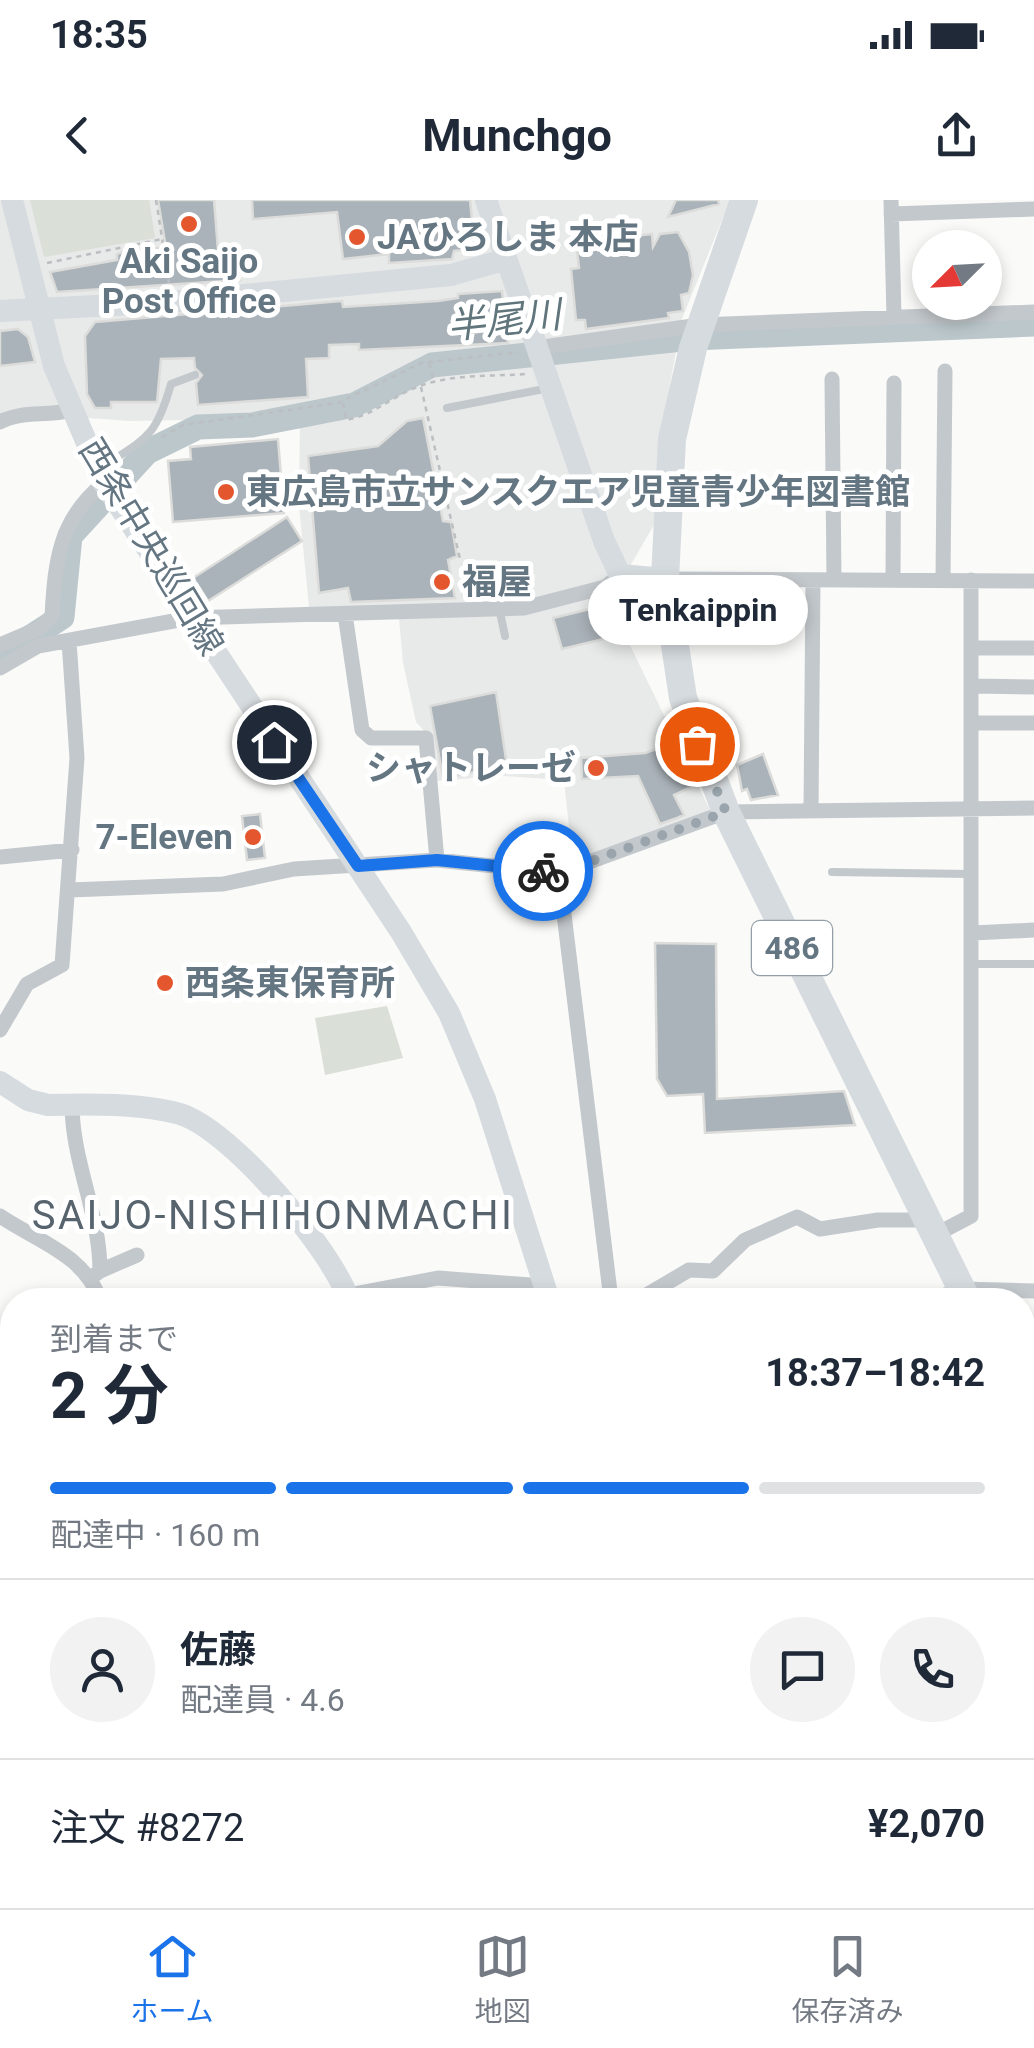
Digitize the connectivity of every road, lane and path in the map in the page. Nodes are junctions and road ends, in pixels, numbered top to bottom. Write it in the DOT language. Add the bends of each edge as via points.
graph roads {
  1 [pos="12,200"];
  2 [pos="156,200"];
  3 [pos="486,200"];
  4 [pos="744,200"];
  5 [pos="891,207"];
  6 [pos="1034,209"];
  7 [pos="162,240"];
  8 [pos="504,260"];
  9 [pos="41,264"];
  10 [pos="172,302"];
  11 [pos="40,309"];
  12 [pos="0,311"];
  13 [pos="1034,312"];
  14 [pos="894,316"];
  15 [pos="696,336"];
  16 [pos="530,343"];
  17 [pos="429,362"];
  18 [pos="945,371"];
  19 [pos="195,374"];
  20 [pos="543,379"];
  21 [pos="832,379"];
  22 [pos="434,381"];
  23 [pos="894,384"];
  24 [pos="421,386"];
  25 [pos="343,402"];
  26 [pos="447,408"];
  27 [pos="72,410"];
  28 [pos="0,422"];
  29 [pos="156,440"];
  30 [pos="101,476"];
  31 [pos="460,559"];
  32 [pos="490,565"];
  33 [pos="620,575"];
  34 [pos="665,579"];
  35 [pos="813,580"];
  36 [pos="834,580"];
  37 [pos="893,580"];
  38 [pos="944,580"];
  39 [pos="972,580"];
  40 [pos="1034,581"];
  41 [pos="499,610"];
  42 [pos="344,614"];
  43 [pos="190,618"];
  44 [pos="505,636"];
  45 [pos="69,642"];
  46 [pos="972,648"];
  47 [pos="1034,648"];
  48 [pos="4,654"];
  49 [pos="973,686"];
  50 [pos="1034,686"];
  51 [pos="973,723"];
  52 [pos="1034,723"];
  53 [pos="974,808"];
  54 [pos="1034,808"];
  55 [pos="812,810"];
  56 [pos="726,812"];
  57 [pos="72,850"];
  58 [pos="0,857"];
  59 [pos="437,860"];
  60 [pos="358,866"];
  61 [pos="832,872"];
  62 [pos="559,873"];
  63 [pos="974,874"];
  64 [pos="70,890"];
  65 [pos="1034,930"];
  66 [pos="973,933"];
  67 [pos="973,964"];
  68 [pos="1034,964"];
  69 [pos="0,1030"];
  70 [pos="0,1082"];
  71 [pos="72,1104"];
  72 [pos="0,1216"];
  73 [pos="932,1228"];
  74 [pos="137,1255"];
  75 [pos="96,1274"];
  76 [pos="98,1288"];
  77 [pos="345,1288"];
  78 [pos="394,1288"];
  79 [pos="510,1288"];
  80 [pos="544,1288"];
  81 [pos="610,1288"];
  82 [pos="658,1288"];
  83 [pos="962,1288"];
  1 -- 11 [label="street, 西条中央巡回線"];
  2 -- 7 [label="path"];
  3 -- 8 [label="street"];
  4 -- 15 [label="highway, 486"];
  5 -- 6 [label="street"];
  5 -- 14 [label="street"];
  7 -- 9 [label="path"];
  7 -- 10 [label="path"];
  8 -- 10 [label="street" via="450,275"];
  8 -- 16 [label="street"];
  10 -- 11 [label="street"];
  11 -- 12 [label="street"];
  11 -- 27 [label="street, 西条中央巡回線"];
  13 -- 14 [label="street"];
  14 -- 15 [label="street"];
  15 -- 16 [label="street"];
  15 -- 34 [label="highway, 486" via="672,438"];
  16 -- 17 [label="path"];
  16 -- 20 [label="street"];
  17 -- 22 [label="path"];
  17 -- 25 [label="path"];
  18 -- 38 [label="street"];
  19 -- 30 [label="lane" via="171,384 158,426"];
  20 -- 22 [label="path"];
  20 -- 26 [label="lane"];
  20 -- 33 [label="street"];
  21 -- 36 [label="street"];
  22 -- 24 [label="path"];
  23 -- 37 [label="street"];
  24 -- 25 [label="path" via="362,418 346,420"];
  24 -- 31 [label="path"];
  25 -- 29 [label="path" via="183,425"];
  27 -- 28 [label="street" via="16,414"];
  27 -- 30 [label="street, 西条中央巡回線"];
  30 -- 43 [label="street, 西条中央巡回線"];
  30 -- 48 [label="street" via="55,555 52,616"];
  32 -- 41 [label="lane"];
  33 -- 34 [label="street"];
  33 -- 41 [label="street" via="605,587"];
  34 -- 35 [label="street"];
  34 -- 56 [label="highway, 486" via="682,698"];
  35 -- 36 [label="street"];
  35 -- 55 [label="street"];
  36 -- 37 [label="street"];
  37 -- 38 [label="street"];
  38 -- 39 [label="street"];
  39 -- 40 [label="street"];
  39 -- 46 [label="street"];
  41 -- 42 [label="street"];
  41 -- 44 [label="lane"];
  42 -- 43 [label="street"];
  42 -- 59 [label="street" via="362,730 371,738 426,738"];
  43 -- 45 [label="street"];
  43 -- 60 [label="street, 西条中央巡回線"];
  45 -- 48 [label="street"];
  45 -- 57 [label="street" via="78,758"];
  46 -- 47 [label="street"];
  46 -- 49 [label="street"];
  49 -- 50 [label="street"];
  49 -- 51 [label="street"];
  51 -- 52 [label="street"];
  51 -- 53 [label="street"];
  53 -- 54 [label="street"];
  53 -- 55 [label="street"];
  53 -- 63 [label="street"];
  55 -- 56 [label="street"];
  56 -- 62 [label="street"];
  56 -- 73 [label="highway, 486"];
  57 -- 58 [label="street"];
  57 -- 64 [label="street"];
  59 -- 60 [label="street"];
  59 -- 62 [label="street"];
  60 -- 64 [label="street" via="294,869 223,884"];
  60 -- 80 [label="street, 西条中央巡回線" via="449,1013 485,1098"];
  61 -- 63 [label="lane"];
  62 -- 81 [label="street"];
  63 -- 66 [label="street"];
  64 -- 69 [label="street" via="62,965 27,984"];
  65 -- 66 [label="street"];
  66 -- 67 [label="street"];
  67 -- 68 [label="lane"];
  67 -- 73 [label="street" via="971,1216"];
  70 -- 71 [label="street" via="28,1100"];
  71 -- 75 [label="street" via="74,1148 98,1230"];
  71 -- 77 [label="street" via="181,1114 212,1133 299,1217"];
  72 -- 75 [label="street"];
  73 -- 82 [label="street" via="878,1220 820,1229 797,1217 745,1240 713,1272 689,1270"];
  73 -- 83 [label="highway, 486"];
  74 -- 75 [label="street"];
  75 -- 76 [label="street"];
  78 -- 79 [label="street" via="438,1278"];
}
